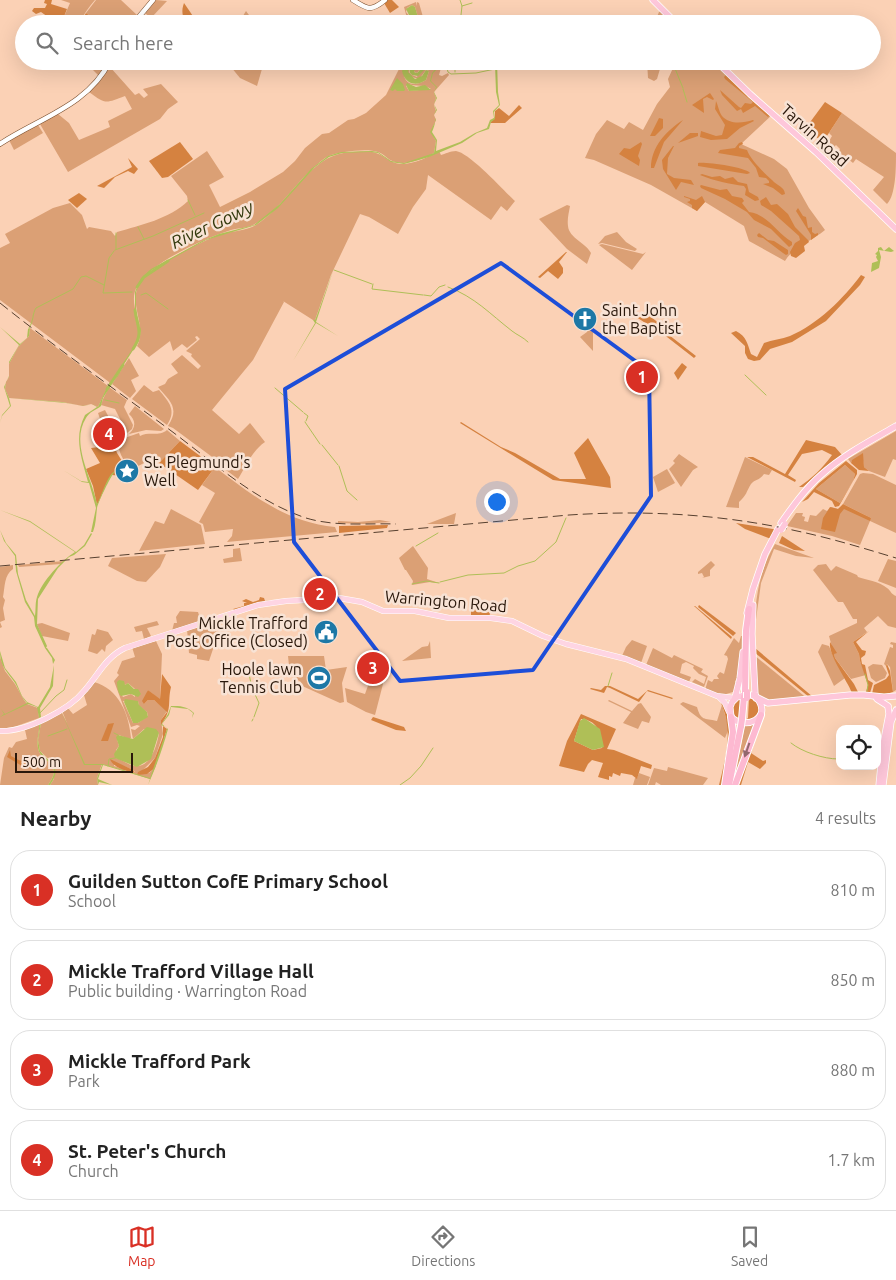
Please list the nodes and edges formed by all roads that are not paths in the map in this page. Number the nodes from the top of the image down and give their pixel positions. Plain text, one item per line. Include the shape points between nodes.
1 (153, 0) edge
2 (353, 0) edge
3 (385, 0) edge
4 (653, 0) edge
5 (140, 15) edge
6 (668, 15) edge
7 (104, 70) edge
8 (725, 70) edge
9 (0, 144) edge
10 (896, 229) edge
11 (896, 428) edge
12 (750, 610) junction
13 (717, 696) junction
14 (894, 696) edge
15 (734, 698) junction
16 (757, 698) junction
17 (818, 699) junction
18 (807, 700) junction
19 (888, 706) junction
20 (896, 710) edge
21 (761, 714) junction
22 (731, 716) junction
23 (0, 732) edge
24 (725, 785) edge
25 (730, 785) edge
26 (735, 785) edge
27 (881, 785) edge

1 - 5 main road
2 - 3 main road via 368,9
4 - 6 highway
7 - 9 main road via 95,84 79,98
8 - 10 highway, Tarvin Road
11 - 12 highway via 855,453 823,478 801,501 772,542 753,589
12 - 15 highway via 746,617 740,677
12 - 16 highway
12 - 25 highway via 746,630 743,722
13 - 15 main road, Warrington Road
13 - 22 main road via 725,702
13 - 23 main road, Warrington Road via 626,659 566,644 512,621 382,611 362,602 339,598 258,605 125,648 110,659 80,695 46,718
14 - 17 highway
14 - 19 highway via 888,699
15 - 16 highway via 749,695
15 - 22 highway
16 - 18 highway via 768,703
16 - 21 highway via 762,705
17 - 18 highway
17 - 19 highway via 862,697 880,700
18 - 21 highway via 773,705
19 - 20 highway
19 - 27 highway
20 - 27 highway via 891,722
21 - 22 highway via 746,723
21 -> 26 highway
22 - 24 highway via 733,732

